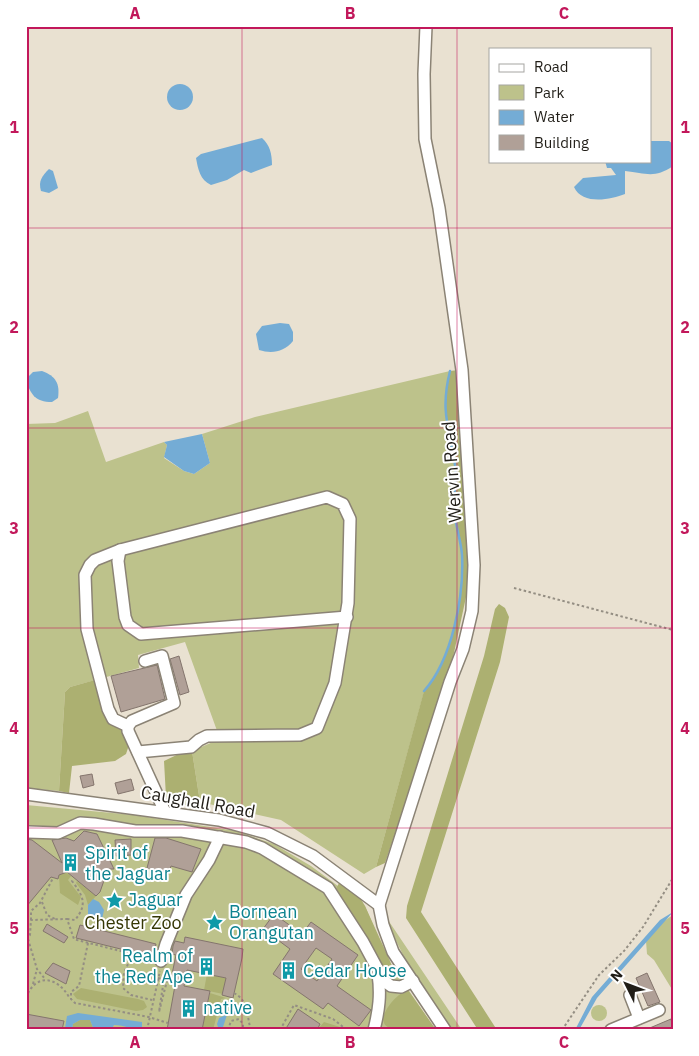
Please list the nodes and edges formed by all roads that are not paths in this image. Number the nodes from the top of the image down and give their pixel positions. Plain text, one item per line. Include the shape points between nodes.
1 (426, 26) edge
2 (120, 550) junction
3 (347, 617) junction
4 (145, 661) dead end
5 (128, 726) junction
6 (138, 752) junction
7 (26, 794) edge
8 (165, 812) junction
9 (28, 832) dead end
10 (220, 837) junction
11 (379, 905) junction
12 (161, 961) road end
13 (378, 974) junction
14 (413, 981) junction
15 (630, 995) dead end
16 (659, 1010) dead end
17 (639, 1018) junction
18 (374, 1030) edge
19 (445, 1030) edge
20 (611, 1030) edge

1 - 11 street, Wervin Road via 425,139 439,208 462,370 472,515 472,611 463,648
2 - 3 street via 118,561 125,617 128,625 141,634
2 - 3 street via 327,497 335,499 343,504 350,519
2 - 5 street via 95,560 84,575 87,629 108,709 113,719
3 - 6 street via 335,682 317,728 300,735 207,736 191,747
4 - 5 street via 162,656 174,703 148,713
5 - 6 street
6 - 8 street
7 - 8 street, Caughall Road
8 - 11 street, Caughall Road via 219,820 267,833 313,856
9 - 10 street via 58,833 80,823 135,832 182,831
10 - 12 street via 186,895
10 - 13 street via 262,848 328,888 363,942
11 - 14 street via 393,952
13 - 14 street via 391,986
13 - 18 street via 380,996
14 - 19 street
15 - 17 street
16 - 17 street
17 - 20 street

